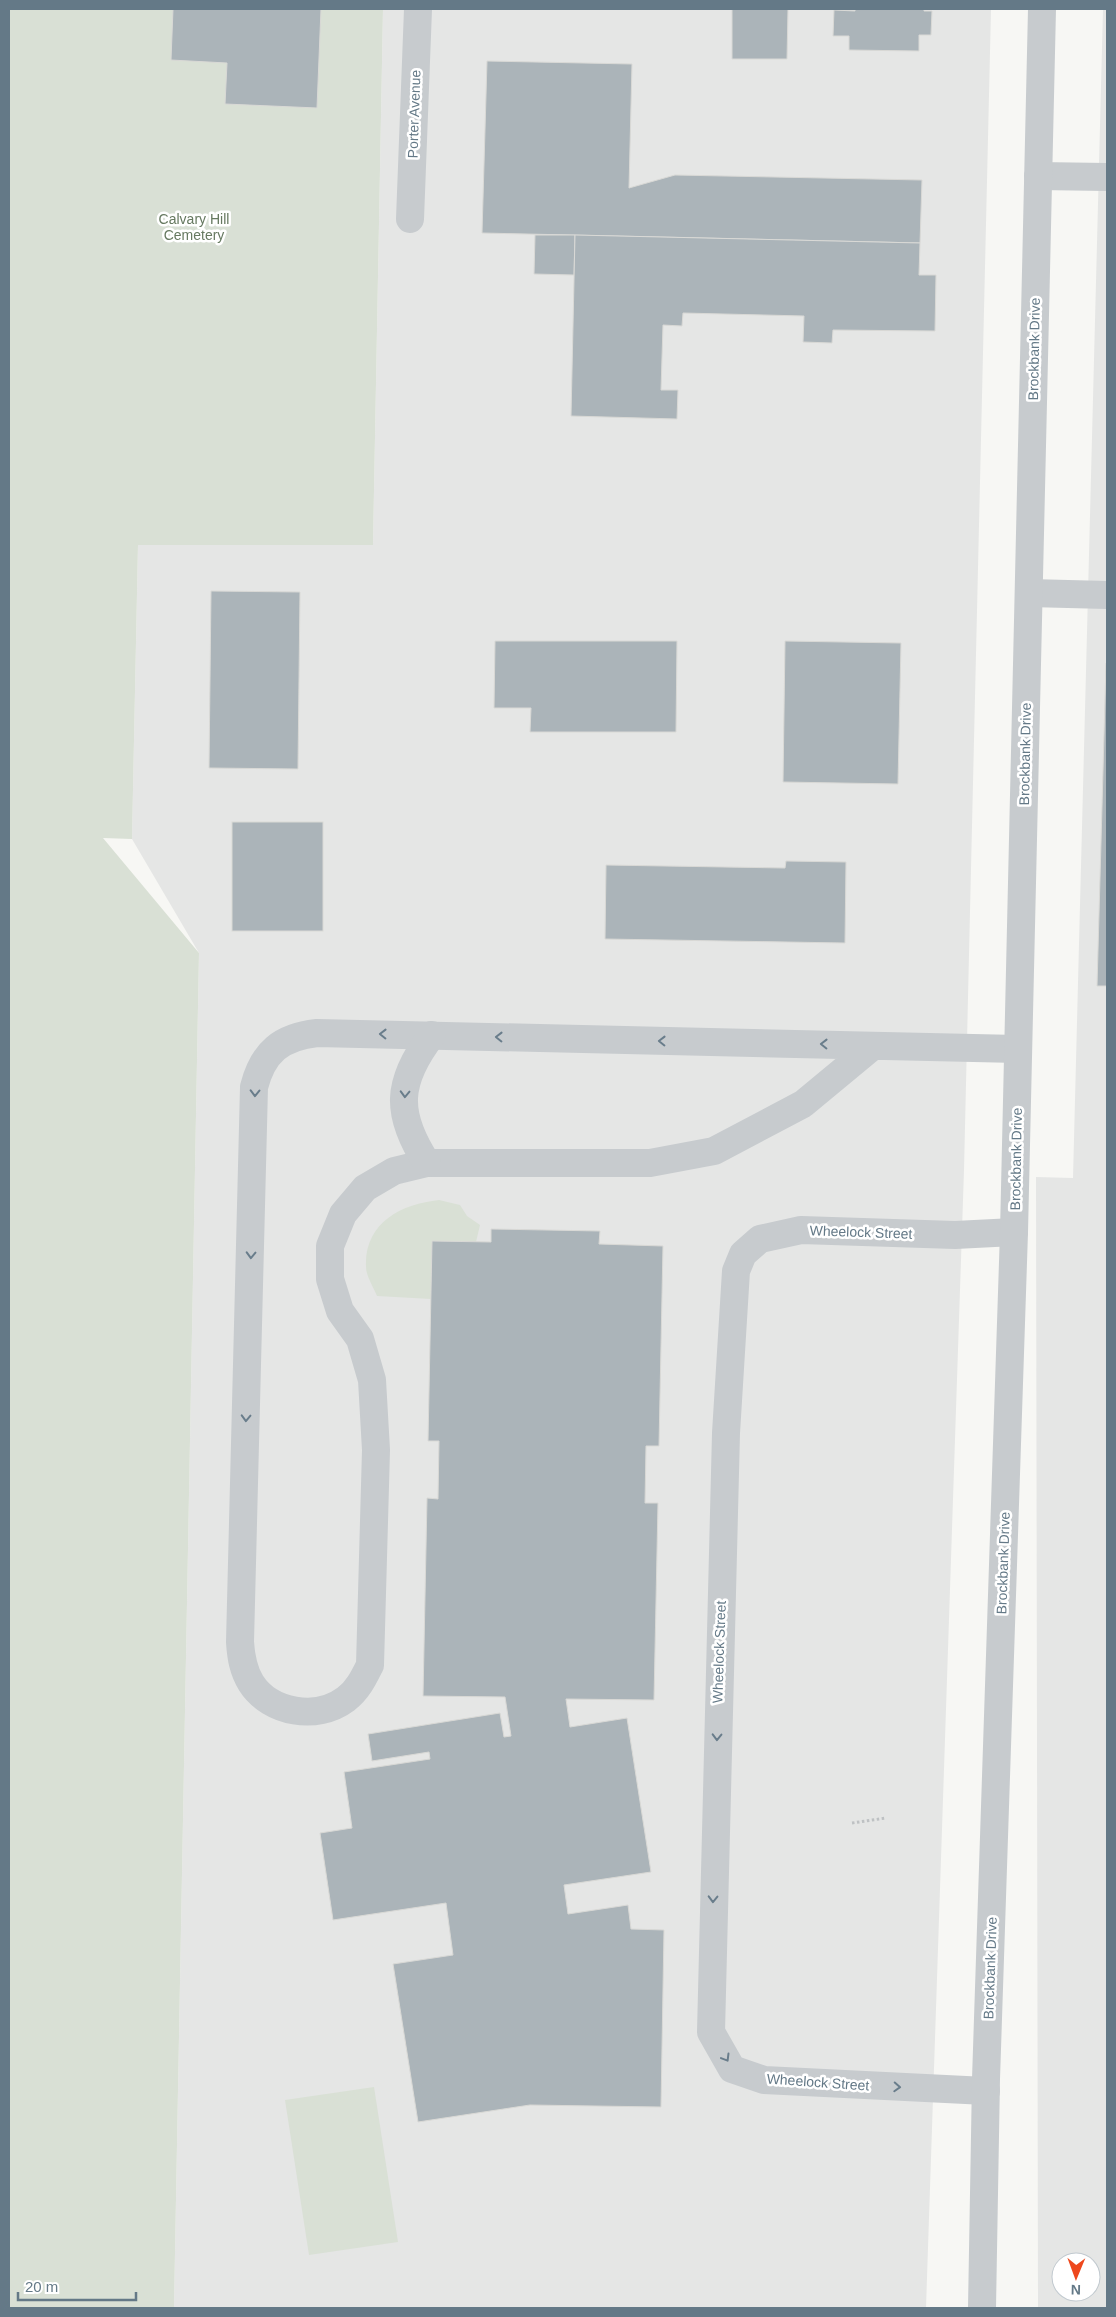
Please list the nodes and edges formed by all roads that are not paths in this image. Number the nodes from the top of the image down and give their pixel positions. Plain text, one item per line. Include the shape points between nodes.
1 (418, 9) edge
2 (1042, 9) edge
3 (1038, 176) junction
4 (1107, 177) edge
5 (410, 220) dead end
6 (1028, 593) junction
7 (1107, 595) edge
8 (432, 1035) junction
9 (873, 1046) junction
10 (1018, 1049) junction
11 (427, 1163) junction
12 (1014, 1232) junction
13 (986, 2091) junction
14 (982, 2308) edge

1 - 5 street, Porter Avenue
2 - 3 street, Brockbank Drive
3 - 4 street
3 - 6 street, Brockbank Drive
6 - 7 street
6 - 10 street, Brockbank Drive
9 -> 8 street
8 -> 11 street via 415,1058 405,1084 404,1113 412,1140
8 -> 11 street via 317,1032 299,1035 282,1042 269,1054 254,1087 240,1642 242,1664 251,1683 266,1699 284,1709 306,1712 326,1709 346,1699 360,1684 370,1665 376,1450 372,1380 360,1339 340,1312 330,1279 330,1246 343,1214 365,1188 394,1170
9 - 10 street
9 - 11 street via 803,1104 714,1151 650,1163
10 - 12 street, Brockbank Drive
12 - 13 street, Brockbank Drive
12 -> 13 street, Wheelock Street via 955,1235 801,1230 760,1239 743,1254 736,1272 726,1423 711,2032 732,2068 764,2080
13 - 14 street, Brockbank Drive

